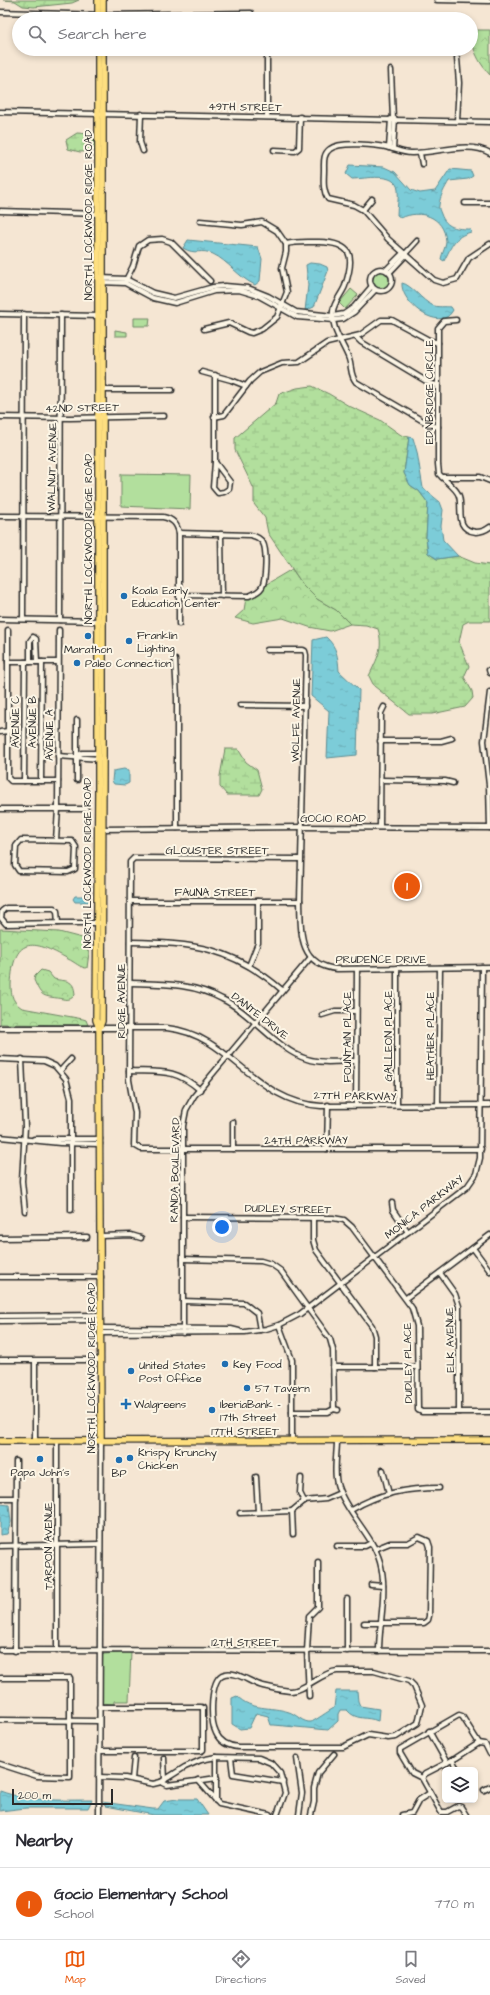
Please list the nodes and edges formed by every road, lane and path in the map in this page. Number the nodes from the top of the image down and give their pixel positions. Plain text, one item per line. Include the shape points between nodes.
1 (98, 0) edge
2 (102, 0) edge
3 (437, 0) edge
4 (490, 1) edge
5 (0, 12) edge
6 (99, 12) edge
7 (101, 12) edge
8 (12, 13) edge
9 (98, 56) edge
10 (103, 56) edge
11 (267, 56) edge
12 (457, 58) dead end
13 (391, 70) dead end
14 (0, 112) edge
15 (100, 113) junction
16 (140, 114) junction
17 (267, 116) junction
18 (300, 117) junction
19 (393, 119) junction
20 (457, 121) junction
21 (490, 122) edge
22 (391, 148) junction
23 (274, 150) dead end
24 (143, 151) dead end
25 (420, 153) junction
26 (490, 153) edge
27 (422, 164) dead end
28 (372, 198) dead end
29 (465, 203) dead end
30 (490, 203) edge
31 (363, 210) junction
32 (0, 211) edge
33 (100, 214) junction
34 (200, 222) dead end
35 (417, 241) dead end
36 (286, 244) junction
37 (490, 245) edge
38 (405, 254) junction
39 (388, 272) junction
40 (101, 280) junction
41 (125, 281) junction
42 (210, 281) dead end
43 (373, 288) junction
44 (282, 307) junction
45 (0, 314) edge
46 (24, 314) junction
47 (61, 315) junction
48 (101, 316) junction
49 (334, 318) junction
50 (456, 320) dead end
51 (204, 329) dead end
52 (356, 337) junction
53 (339, 341) junction
54 (438, 343) junction
55 (202, 372) dead end
56 (215, 375) junction
57 (438, 385) junction
58 (246, 386) junction
59 (103, 390) junction
60 (172, 390) dead end
61 (164, 416) dead end
62 (0, 417) edge
63 (101, 417) junction
64 (214, 417) junction
65 (23, 418) junction
66 (61, 418) junction
67 (438, 427) junction
68 (215, 462) junction
69 (442, 477) junction
70 (490, 481) edge
71 (0, 516) edge
72 (23, 516) junction
73 (60, 517) junction
74 (101, 517) junction
75 (490, 527) edge
76 (179, 534) junction
77 (222, 534) junction
78 (179, 595) junction
79 (222, 596) junction
80 (0, 619) edge
81 (23, 619) junction
82 (60, 620) junction
83 (101, 621) junction
84 (179, 624) dead end
85 (8, 630) dead end
86 (59, 630) dead end
87 (267, 650) dead end
88 (175, 660) dead end
89 (8, 662) junction
90 (25, 662) junction
91 (30, 662) junction
92 (39, 662) junction
93 (58, 662) junction
94 (490, 692) edge
95 (240, 705) dead end
96 (306, 706) junction
97 (384, 707) dead end
98 (77, 720) dead end
99 (8, 731) junction
100 (0, 732) edge
101 (452, 738) dead end
102 (380, 740) junction
103 (58, 756) junction
104 (76, 756) junction
105 (100, 757) junction
106 (77, 780) dead end
107 (380, 780) junction
108 (24, 781) junction
109 (41, 781) junction
110 (58, 781) junction
111 (453, 783) dead end
112 (0, 808) edge
113 (58, 808) junction
114 (86, 809) dead end
115 (302, 827) junction
116 (380, 827) junction
117 (177, 828) junction
118 (490, 828) edge
119 (100, 829) junction
120 (56, 840) junction
121 (133, 859) joint
122 (301, 859) junction
123 (258, 900) junction
124 (130, 901) junction
125 (300, 901) junction
126 (100, 922) junction
127 (58, 923) junction
128 (130, 942) junction
129 (311, 957) junction
130 (249, 966) junction
131 (482, 967) junction
132 (490, 967) edge
133 (397, 968) junction
134 (440, 968) junction
135 (357, 969) junction
136 (130, 983) junction
137 (282, 990) junction
138 (356, 1011) junction
139 (322, 1015) dead end
140 (256, 1022) junction
141 (0, 1028) edge
142 (129, 1028) junction
143 (99, 1029) junction
144 (228, 1056) junction
145 (0, 1059) edge
146 (22, 1059) junction
147 (71, 1059) dead end
148 (356, 1061) junction
149 (60, 1070) junction
150 (129, 1071) junction
151 (200, 1090) junction
152 (328, 1105) junction
153 (356, 1105) junction
154 (397, 1105) junction
155 (438, 1105) junction
156 (481, 1105) junction
157 (490, 1105) edge
158 (233, 1122) dead end
159 (0, 1137) edge
160 (27, 1139) junction
161 (70, 1141) junction
162 (100, 1142) junction
163 (134, 1145) joint
164 (183, 1149) junction
165 (233, 1149) junction
166 (328, 1149) junction
167 (481, 1149) junction
168 (392, 1203) dead end
169 (71, 1210) dead end
170 (25, 1211) dead end
171 (183, 1217) junction
172 (313, 1218) junction
173 (408, 1232) junction
174 (490, 1235) edge
175 (100, 1236) junction
176 (0, 1238) edge
177 (87, 1238) dead end
178 (141, 1238) dead end
179 (473, 1248) junction
180 (374, 1257) junction
181 (183, 1259) junction
182 (490, 1271) edge
183 (440, 1273) junction
184 (0, 1277) edge
185 (101, 1277) junction
186 (340, 1282) junction
187 (406, 1298) junction
188 (183, 1301) junction
189 (308, 1308) junction
190 (0, 1316) edge
191 (100, 1318) junction
192 (0, 1321) edge
193 (279, 1325) junction
194 (260, 1330) junction
195 (100, 1331) junction
196 (183, 1331) junction
197 (0, 1360) edge
198 (35, 1360) junction
199 (100, 1360) junction
200 (333, 1367) junction
201 (375, 1367) junction
202 (417, 1368) junction
203 (292, 1412) junction
204 (459, 1412) junction
205 (490, 1412) edge
206 (101, 1440) junction
207 (490, 1440) edge
208 (0, 1441) edge
209 (35, 1441) junction
210 (57, 1441) junction
211 (292, 1441) junction
212 (337, 1441) junction
213 (16, 1461) dead end
214 (383, 1470) dead end
215 (256, 1477) dead end
216 (301, 1478) dead end
217 (439, 1488) dead end
218 (340, 1493) junction
219 (389, 1494) junction
220 (0, 1498) edge
221 (16, 1498) junction
222 (304, 1501) junction
223 (351, 1510) junction
224 (258, 1512) junction
225 (292, 1512) junction
226 (240, 1513) dead end
227 (293, 1534) dead end
228 (372, 1543) junction
229 (99, 1544) junction
230 (0, 1546) edge
231 (16, 1546) junction
232 (57, 1546) junction
233 (337, 1546) dead end
234 (375, 1549) junction
235 (318, 1562) dead end
236 (371, 1585) dead end
237 (383, 1586) junction
238 (347, 1599) dead end
239 (364, 1623) dead end
240 (382, 1623) junction
241 (0, 1650) edge
242 (15, 1650) junction
243 (379, 1650) junction
244 (57, 1651) junction
245 (307, 1651) junction
246 (347, 1651) junction
247 (490, 1651) edge
248 (99, 1652) junction
249 (0, 1678) edge
250 (309, 1683) junction
251 (309, 1696) dead end
252 (99, 1707) junction
253 (0, 1720) edge
254 (70, 1720) junction
255 (99, 1721) junction
256 (429, 1731) junction
257 (479, 1743) junction
258 (99, 1751) junction
259 (334, 1754) dead end
260 (490, 1754) edge
261 (134, 1758) dead end
262 (164, 1758) dead end
263 (216, 1758) junction
264 (230, 1758) junction
265 (297, 1758) dead end
266 (452, 1760) junction
267 (447, 1763) junction
268 (0, 1764) edge
269 (456, 1767) edge
270 (99, 1777) junction
271 (216, 1778) junction
272 (422, 1778) junction
273 (132, 1780) junction
274 (198, 1780) junction
275 (163, 1781) junction
276 (283, 1782) junction
277 (490, 1787) edge
278 (484, 1790) dead end
279 (430, 1794) junction
280 (216, 1802) junction
281 (99, 1815) edge
282 (270, 1815) edge
283 (277, 1815) edge
284 (299, 1815) edge
285 (311, 1815) edge
286 (402, 1815) edge
287 (466, 1815) edge

1 - 6 main road
2 - 7 main road
3 - 4 street
5 - 8 street
9 - 15 main road, NORTH LOCKWOOD RIDGE ROAD
10 - 15 main road, NORTH LOCKWOOD RIDGE ROAD
11 - 17 street
12 - 20 street
13 - 19 street
14 - 15 street, 49TH STREET
15 - 16 street, 49TH STREET
15 - 33 main road, NORTH LOCKWOOD RIDGE ROAD
16 - 17 street, 49TH STREET
16 - 24 street via 140,139
17 - 18 street, 49TH STREET
18 - 19 street, 49TH STREET
18 - 23 street via 299,148 295,151
19 - 20 street, 49TH STREET
19 - 22 street
20 - 21 street, 49TH STREET
22 - 25 street
22 - 31 street via 338,145 329,149 325,155 324,188 328,199 354,205
25 - 26 street via 458,148 479,149
25 - 27 street
28 - 31 street
29 - 30 street
31 - 38 street via 385,237
32 - 33 street
33 - 40 main road, NORTH LOCKWOOD RIDGE ROAD
34 - 36 street via 242,225 262,222 277,231
35 - 38 street
36 - 44 street via 282,268 287,292
36 - 49 street via 299,241 334,243 349,254 351,260 345,285 334,308
37 - 38 street via 469,258 459,281 447,283 436,281
38 - 39 street
39 - 43 street via 379,269 373,273 370,280
39 - 43 street via 392,282 389,287 382,291
40 - 41 street
40 - 48 main road, NORTH LOCKWOOD RIDGE ROAD
41 - 42 street via 138,248 146,241 165,239
41 - 44 street via 147,296 165,301 179,303 192,296 214,291 239,290
43 - 49 street via 343,319
44 - 49 street via 303,318
44 - 51 street via 271,322 252,333 229,323
45 - 46 street
46 - 47 street
46 - 65 street
47 - 48 street
47 - 66 street, WALNUT AVENUE
48 - 59 main road, NORTH LOCKWOOD RIDGE ROAD
48 - 63 main road, NORTH LOCKWOOD RIDGE ROAD
49 - 53 street
50 - 54 street, EDINBRIDGE CIRCLE via 444,321 439,325
52 - 53 street
52 - 54 street via 378,321 388,319
52 - 57 street via 407,370 431,384
53 - 58 street via 322,345 299,362 266,369
53 - 67 street via 356,382 430,425
54 - 57 street, EDINBRIDGE CIRCLE
55 - 56 street
56 - 58 street
56 - 64 street
57 - 67 street, EDINBRIDGE CIRCLE
58 - 64 street via 224,415
59 - 60 street
59 - 63 main road, NORTH LOCKWOOD RIDGE ROAD
61 - 63 street, 42ND STREET
62 - 65 street, 42ND STREET
63 - 66 street, 42ND STREET
63 - 74 main road, NORTH LOCKWOOD RIDGE ROAD
64 - 68 street
65 - 66 street, 42ND STREET
65 - 72 street
66 - 73 street, WALNUT AVENUE
67 - 69 street, EDINBRIDGE CIRCLE via 439,469
68 - 68 street via 230,482 229,489 224,492 218,493 213,487
69 - 70 street via 480,477
69 - 75 street via 458,492 460,520 466,528 477,532
71 - 72 street
72 - 73 street
72 - 81 street
73 - 74 street
73 - 82 street, WALNUT AVENUE
74 - 76 street via 168,518 176,523
74 - 83 main road, NORTH LOCKWOOD RIDGE ROAD
76 - 77 street
76 - 78 street
77 - 79 street
77 - 79 street via 250,535 258,538 265,550 265,578 262,588 254,594
78 - 79 street
78 - 84 street
80 - 81 street
81 - 82 street
82 - 83 street
83 - 105 main road, NORTH LOCKWOOD RIDGE ROAD
85 - 89 street
86 - 93 street, AVENUE A
87 - 96 street, WOLFE AVENUE via 305,652
88 - 117 street
89 - 90 street
89 - 99 street
90 - 91 street
90 - 108 street, AVENUE C
91 - 92 street
91 - 92 street, AVENUE B via 30,641 33,637 36,639
92 - 93 street
92 - 109 street, AVENUE B
93 - 103 street, AVENUE A
94 - 118 street via 484,741
95 - 96 street
96 - 115 street, WOLFE AVENUE
97 - 102 street via 381,713
98 - 104 street
99 - 100 street
99 - 108 street via 7,777 9,781
101 - 102 street via 441,741
102 - 107 street
103 - 104 street
103 - 110 street, AVENUE A
104 - 105 street via 82,753
104 - 106 street
105 - 119 main road, NORTH LOCKWOOD RIDGE ROAD
105 - 119 main road, NORTH LOCKWOOD RIDGE ROAD via 103,782
107 - 111 street
107 - 116 street
108 - 109 street
109 - 110 street
110 - 113 street, AVENUE A
112 - 113 street
113 - 114 street
113 - 120 street, AVENUE A
115 - 116 street, GOCIO ROAD
115 - 117 street, GOCIO ROAD
115 - 122 street
116 - 118 street, GOCIO ROAD
117 - 119 street, GOCIO ROAD
119 - 126 main road, NORTH LOCKWOOD RIDGE ROAD
120 - 120 street via 18,842 17,869 21,872 73,870 76,867 75,844 70,840
121 - 122 street, GLOUSTER STREET
121 - 124 street, RIDGE AVENUE via 130,864
122 - 125 street
123 - 124 street, FAUNA STREET
123 - 125 street, FAUNA STREET
123 - 130 street via 258,942
124 - 128 street, RIDGE AVENUE
125 - 129 street via 301,938
126 - 127 street
126 - 143 main road, NORTH LOCKWOOD RIDGE ROAD via 102,1021
127 - 127 street via 57,911 54,908 6,908 1,914 2,921 6,924
128 - 130 street via 196,946 224,954
128 - 136 street, RIDGE AVENUE
129 - 135 street, PRUDENCE DRIVE via 319,964 330,968
129 - 137 street, RANDA BOULEVARD
130 - 137 street
131 - 132 street, PRUDENCE DRIVE
131 - 134 street, PRUDENCE DRIVE
131 - 156 street, MONICA PARKWAY
133 - 134 street, PRUDENCE DRIVE
133 - 135 street, PRUDENCE DRIVE
133 - 154 street, GALLEON PLACE
134 - 155 street, HEATHER PLACE
135 - 138 street, FOUNTAIN PLACE
136 - 140 street, DANTE DRIVE via 195,988 230,1003
136 - 142 street, RIDGE AVENUE
137 - 140 street, RANDA BOULEVARD
138 - 139 street via 335,1011
138 - 148 street, FOUNTAIN PLACE
140 - 144 street, RANDA BOULEVARD
140 - 148 street, DANTE DRIVE via 301,1057 321,1061
141 - 143 street, 27TH PARKWAY
142 - 143 street, 27TH PARKWAY
142 - 144 street, 27TH PARKWAY via 167,1028 187,1032 208,1041
142 - 150 street, RIDGE AVENUE
143 - 162 main road, NORTH LOCKWOOD RIDGE ROAD
144 - 151 street, RANDA BOULEVARD
144 - 152 street, 27TH PARKWAY via 279,1095 303,1104
145 - 146 street
146 - 149 street via 44,1061
146 - 160 street
147 - 149 street
148 - 153 street, FOUNTAIN PLACE
149 - 161 street via 70,1091
150 - 151 street via 175,1074
150 - 163 street, RIDGE AVENUE via 135,1113
151 - 164 street, RANDA BOULEVARD via 192,1099 183,1123
152 - 153 street, 27TH PARKWAY
152 - 166 street
153 - 154 street, 27TH PARKWAY
154 - 155 street, 27TH PARKWAY
155 - 156 street, 27TH PARKWAY
156 - 157 street, 27TH PARKWAY
156 - 167 street, MONICA PARKWAY
158 - 165 street
159 - 160 street
160 - 161 street
160 - 170 street via 22,1181
161 - 162 street
161 - 169 street
162 - 175 main road, NORTH LOCKWOOD RIDGE ROAD
163 - 164 street, 24TH PARKWAY via 139,1149
164 - 165 street, 24TH PARKWAY
164 - 171 street, RANDA BOULEVARD
165 - 166 street, 24TH PARKWAY
166 - 167 street, 24TH PARKWAY
167 - 173 street, MONICA PARKWAY via 479,1166 470,1183
168 - 173 street via 393,1210
171 - 172 street, DUDLEY STREET
171 - 181 street, RANDA BOULEVARD
172 - 180 street, DUDLEY STREET via 336,1218 346,1222
172 - 186 street via 315,1246
173 - 180 street, MONICA PARKWAY
174 - 179 street
175 - 178 street via 131,1235
175 - 185 main road, NORTH LOCKWOOD RIDGE ROAD
176 - 177 street
179 - 182 street
179 - 183 street
180 - 186 street, MONICA PARKWAY
180 - 187 street, DUDLEY PLACE
181 - 188 street, RANDA BOULEVARD
181 - 189 street via 267,1262 281,1272
183 - 187 street
183 - 204 street, ELK AVENUE via 455,1294 459,1306
184 - 185 street
185 - 191 main road, NORTH LOCKWOOD RIDGE ROAD
186 - 189 street, MONICA PARKWAY
186 - 201 street via 372,1326 375,1336
187 - 202 street, DUDLEY PLACE via 417,1320
188 - 194 street via 244,1303 257,1313
188 - 196 street, RANDA BOULEVARD
189 - 193 street, MONICA PARKWAY
189 - 200 street via 330,1339
190 - 191 street
191 - 192 street
191 - 195 main road, NORTH LOCKWOOD RIDGE ROAD
193 - 194 street, MONICA PARKWAY
193 - 203 street via 292,1360
194 - 196 street, MONICA PARKWAY
195 - 196 street, MONICA PARKWAY
195 - 199 main road, NORTH LOCKWOOD RIDGE ROAD
197 - 198 street
198 - 199 street
198 - 209 street
199 - 206 main road, NORTH LOCKWOOD RIDGE ROAD
200 - 201 street
200 - 203 street via 336,1410
201 - 202 street
202 - 204 street, DUDLEY PLACE via 418,1410
203 - 211 street
204 - 205 street
206 - 210 main road, 17TH STREET
206 - 211 main road, 17TH STREET
206 - 229 street, NORTH LOCKWOOD RIDGE ROAD
207 - 212 main road, 17TH STREET
208 - 209 main road, 17TH STREET
209 - 210 main road, 17TH STREET
210 - 232 street, TARPON AVENUE
211 - 212 main road, 17TH STREET
212 - 218 street via 337,1480
213 - 221 street
214 - 219 street
215 - 224 street
216 - 222 street via 300,1493
217 - 219 street via 412,1488
218 - 222 street via 326,1499
218 - 223 street
219 - 223 street
220 - 221 street
221 - 231 street
222 - 225 street
223 - 228 street
224 - 225 street
224 - 226 street
225 - 227 street
228 - 233 street via 365,1546
228 - 234 street
229 - 232 street
229 - 248 street, NORTH LOCKWOOD RIDGE ROAD
230 - 231 street
231 - 232 street
231 - 242 street
232 - 244 street, TARPON AVENUE
234 - 237 street via 382,1570
234 - 240 street via 390,1543 408,1543 419,1537 425,1538 430,1547 431,1587 428,1620 424,1623
235 - 245 street via 318,1607 309,1616
236 - 237 street
237 - 240 street
238 - 246 street
239 - 240 street
240 - 243 street
241 - 242 street, 12TH STREET
242 - 244 street, 12TH STREET
243 - 246 street, 12TH STREET
243 - 247 street, 12TH STREET
244 - 248 street, 12TH STREET
245 - 246 street, 12TH STREET
245 - 248 street, 12TH STREET
245 - 250 street
248 - 252 street, NORTH LOCKWOOD RIDGE ROAD
249 - 254 street via 70,1678
250 - 250 street via 292,1691 260,1685 232,1674 222,1676 213,1688 213,1723 216,1733 224,1743 238,1747 343,1747 368,1736 396,1737 417,1724 421,1717 421,1701 414,1686 406,1680 374,1671 337,1671 329,1672
250 - 251 street
252 - 255 street, NORTH LOCKWOOD RIDGE ROAD
252 - 258 street via 203,1708 201,1751
253 - 254 street
254 - 255 street
254 - 268 street via 70,1777 37,1776
255 - 258 street, NORTH LOCKWOOD RIDGE ROAD
256 - 257 street via 459,1715
256 - 267 street
256 - 272 street via 400,1750 414,1775
257 - 260 street via 485,1744
257 - 266 street
258 - 270 street, NORTH LOCKWOOD RIDGE ROAD
259 - 285 street via 318,1773
261 - 273 street
262 - 275 street
263 - 264 street
263 - 271 street
263 - 275 street via 195,1762
264 - 276 street via 268,1761 278,1770
264 - 276 street via 233,1774
265 - 284 street via 302,1793
266 - 267 street
266 - 269 street
267 - 272 street
270 - 273 street
270 - 281 street, NORTH LOCKWOOD RIDGE ROAD
271 - 274 street
271 - 280 street
272 - 279 street
273 - 275 street via 149,1784
274 - 275 street via 167,1785
274 - 280 street
276 - 283 street via 284,1796
277 - 278 street
279 - 286 street via 419,1800 412,1813
279 - 287 street via 441,1812 458,1806
280 - 282 street

